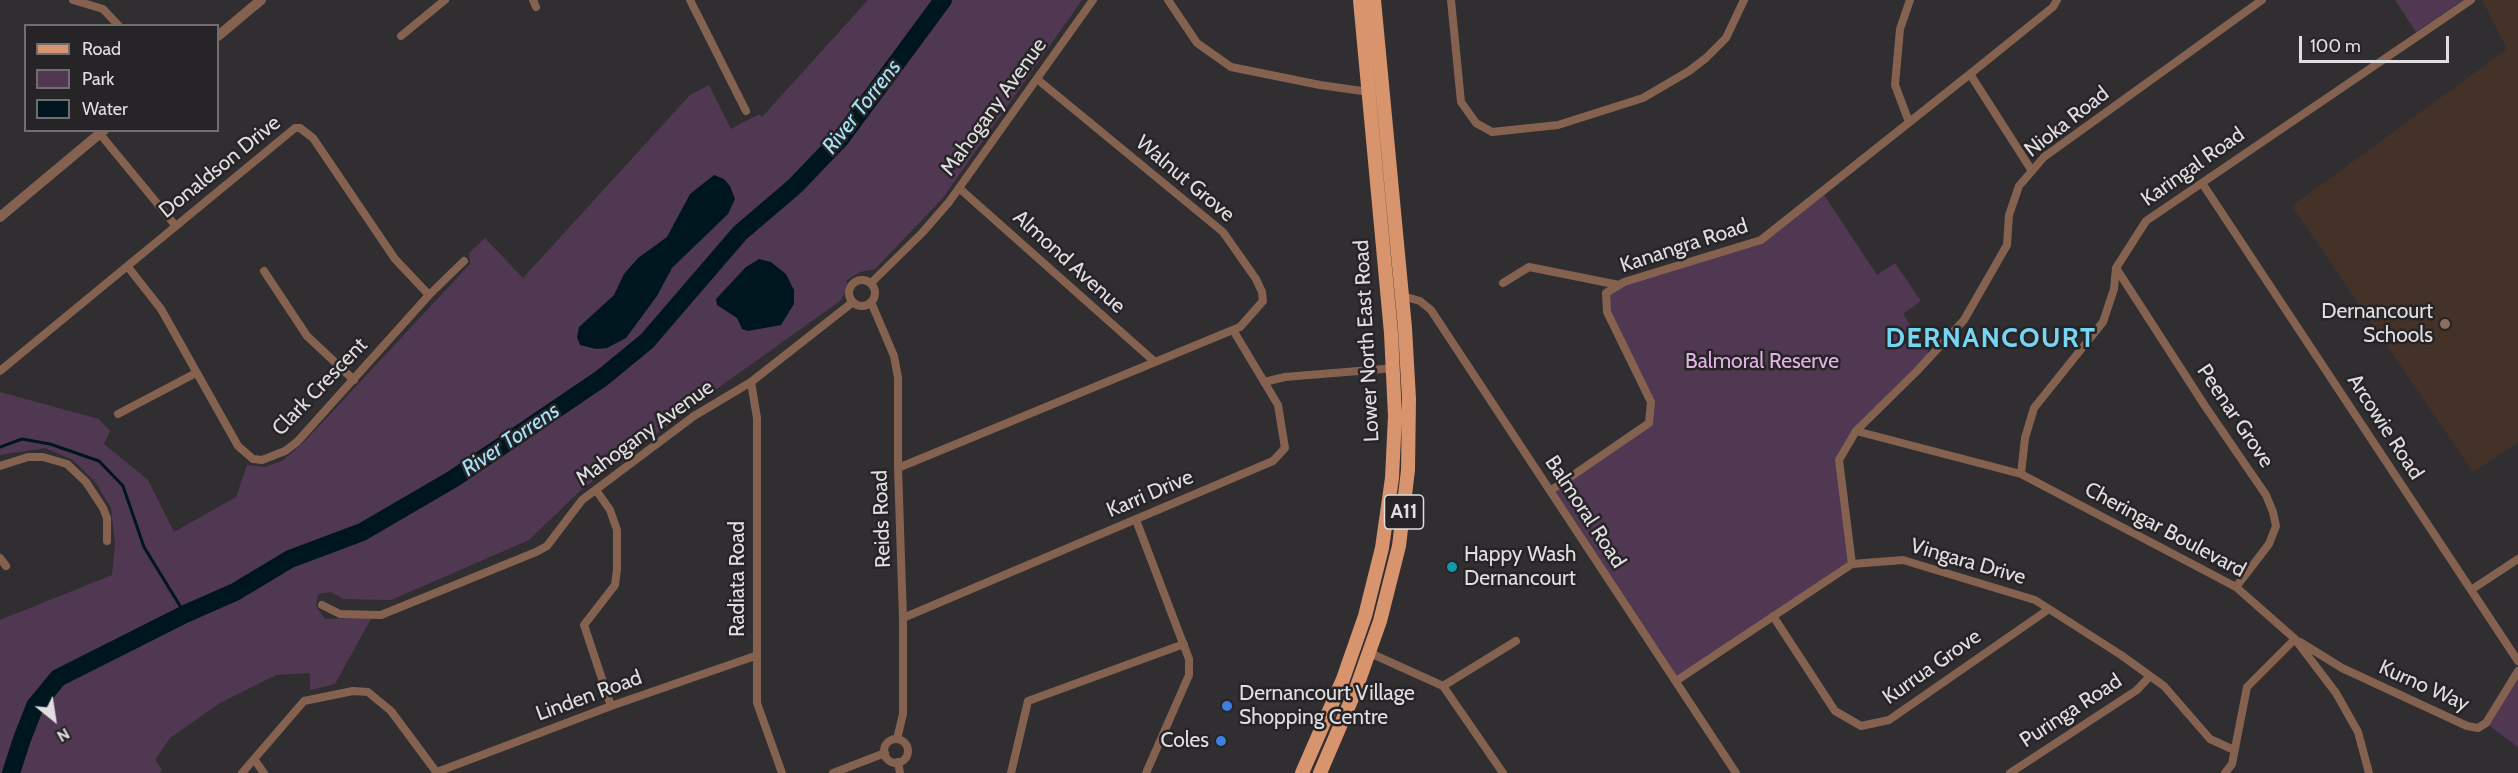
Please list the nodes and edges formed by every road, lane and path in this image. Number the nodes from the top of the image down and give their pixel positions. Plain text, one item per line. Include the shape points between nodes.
1 (73, 0) edge
2 (261, 0) edge
3 (445, 0) edge
4 (690, 0) edge
5 (1093, 0) edge
6 (1168, 0) edge
7 (1360, 0) edge
8 (1451, 0) edge
9 (1744, 0) edge
10 (1910, 0) edge
11 (2057, 0) edge
12 (2262, 0) edge
13 (2471, 0) edge
14 (1377, 1) edge
15 (117, 24) edge
16 (219, 35) edge
17 (401, 36) dead end
18 (1970, 74) junction
19 (1037, 79) junction
20 (1376, 91) junction
21 (746, 111) dead end
22 (1909, 122) junction
23 (102, 132) edge
24 (2032, 171) junction
25 (2202, 183) junction
26 (959, 188) junction
27 (0, 217) edge
28 (175, 225) junction
29 (464, 261) dead end
30 (128, 267) junction
31 (2116, 268) junction
32 (264, 271) dead end
33 (1503, 283) dead end
34 (871, 284) junction
35 (1619, 285) junction
36 (429, 295) junction
37 (1395, 295) junction
38 (853, 302) junction
39 (871, 302) junction
40 (1237, 328) junction
41 (1155, 362) junction
42 (1393, 368) junction
43 (1407, 368) junction
44 (0, 371) edge
45 (196, 373) junction
46 (354, 380) junction
47 (751, 381) junction
48 (1264, 382) junction
49 (118, 414) dead end
50 (1856, 431) junction
51 (0, 466) edge
52 (898, 468) junction
53 (2021, 474) junction
54 (596, 490) junction
55 (1550, 491) junction
56 (1136, 520) junction
57 (107, 541) dead end
58 (0, 558) edge
59 (2518, 559) edge
60 (1851, 564) junction
61 (6, 566) dead end
62 (2236, 587) junction
63 (2471, 590) junction
64 (322, 604) dead end
65 (2049, 609) junction
66 (1773, 616) junction
67 (903, 618) junction
68 (2295, 639) junction
69 (1516, 641) dead end
70 (1184, 644) junction
71 (1370, 653) junction
72 (755, 656) junction
73 (2518, 661) edge
74 (2518, 671) edge
75 (2150, 676) junction
76 (1676, 681) junction
77 (1443, 686) junction
78 (611, 706) junction
79 (897, 740) junction
80 (2234, 750) junction
81 (885, 753) junction
82 (254, 759) junction
83 (898, 762) junction
84 (437, 772) edge
85 (242, 773) edge
86 (264, 773) edge
87 (782, 773) edge
88 (833, 773) edge
89 (900, 773) edge
90 (1011, 773) edge
91 (1146, 773) edge
92 (1302, 773) edge
93 (1320, 773) edge
94 (1503, 773) edge
95 (1736, 773) edge
96 (2010, 773) edge
97 (2225, 773) edge
98 (2369, 773) edge

1 - 15 street via 103,9
2 - 16 street
3 - 17 street
4 - 21 street
5 - 19 street, Mahogany Avenue
6 - 20 street via 1197,43 1231,67 1309,83
7 - 20 main road, Lower North East Road / A11
8 - 9 street via 1461,102 1476,123 1492,132 1558,125 1643,98 1706,58 1726,38
10 - 22 street via 1900,29 1895,85
11 - 18 street, Kanangra Road
12 - 24 street, Nioka Road via 2044,158
13 - 25 street, Karingal Road
14 - 20 main road, Lower North East Road / A11
18 - 22 street, Kanangra Road
18 - 24 street
19 - 26 street, Mahogany Avenue
19 - 40 street, Walnut Grove via 1230,241 1262,292 1263,301
20 - 37 main road, Lower North East Road / A11
22 - 35 street, Kanangra Road via 1761,240
23 - 27 street
23 - 28 street
24 - 50 street, Nioka Road via 2019,186 2009,215 2007,245 1964,320
25 - 31 street, Karingal Road via 2146,221
25 - 63 street, Arcowie Road
26 - 34 street, Mahogany Avenue via 922,233
26 - 41 street, Almond Avenue
28 - 30 street, Donaldson Drive
28 - 36 street, Donaldson Drive via 285,135 300,128 313,138 395,259
29 - 36 street, Clark Crescent
30 - 44 street, Donaldson Drive
30 - 45 street, Clark Crescent via 161,309
31 - 53 street, Karingal Road via 2103,322 2034,408 2025,438
31 - 62 street, Peenar Grove via 2266,495 2273,512 2276,526 2269,544
32 - 46 street via 307,336
33 - 35 street via 1529,267
34 - 38 street via 854,284 850,291
34 - 39 street via 875,292
35 - 55 street, Kanangra Road via 1606,293 1607,312 1651,402 1649,423
36 - 46 street, Clark Crescent
37 - 42 main road, Lower North East Road / A11
37 - 43 main road, Lower North East Road / A11
37 - 55 street, Balmoral Road via 1420,301 1431,310
38 - 39 street via 864,306
38 - 47 street, Mahogany Avenue
39 - 52 street, Reids Road via 894,356 898,378
40 - 41 street
40 - 48 street, Karri Drive
41 - 52 street
42 - 43 street
42 - 48 street
42 - 92 main road, Lower North East Road / A11 via 1392,478 1377,572 1353,655
43 - 71 main road, Lower North East Road / A11 via 1409,454 1404,511 1390,584
45 - 46 street, Clark Crescent via 238,446 253,459 262,460 297,442
45 - 49 street
47 - 54 street, Mahogany Avenue via 694,416
47 - 72 street, Radiata Road via 757,418
48 - 56 street, Karri Drive via 1278,405 1285,448 1273,461
50 - 53 street, Cheringar Boulevard
50 - 60 street, Nioka Road via 1839,460
51 - 57 street via 13,460 43,457 76,471 103,508
52 - 67 street, Reids Road
53 - 62 street, Cheringar Boulevard
54 - 64 street, Mahogany Avenue via 582,500 547,546 536,552 381,615 340,614
54 - 78 street via 610,510 617,530 617,570 615,585 584,625
55 - 76 street, Balmoral Road
56 - 67 street, Karri Drive
56 - 70 street
58 - 61 street
59 - 63 street
60 - 65 street, Vingara Drive via 1903,560 2035,600
60 - 66 street, Vingara Drive
62 - 68 street, Cheringar Boulevard
63 - 73 street, Arcowie Road
65 - 66 street, Kurrua Grove via 1889,720 1861,726 1835,711
65 - 75 street, Vingara Drive
66 - 76 street, Vingara Drive
67 - 79 street, Reids Road via 903,714
68 - 74 street, Kurno Way via 2342,668 2478,728 2486,723
68 - 80 street via 2247,687
68 - 98 street, Cheringar Boulevard via 2350,714
69 - 77 street
70 - 90 street via 1028,701
70 - 91 street via 1189,675
71 - 77 street
71 - 93 main road, Lower North East Road / A11
72 - 78 street, Linden Road
72 - 87 street, Radiata Road via 757,704
75 - 80 street, Vingara Drive via 2164,686 2210,739
75 - 96 street, Puringa Road via 2137,690
76 - 95 street, Balmoral Road
77 - 94 street
78 - 84 street, Linden Road
79 - 81 street via 888,743
79 - 83 street via 904,743 908,752
80 - 97 street via 2232,764
81 - 83 street via 891,761
81 - 88 street
82 - 84 street via 304,700 368,692 391,711
82 - 85 street
82 - 86 street
83 - 89 street

